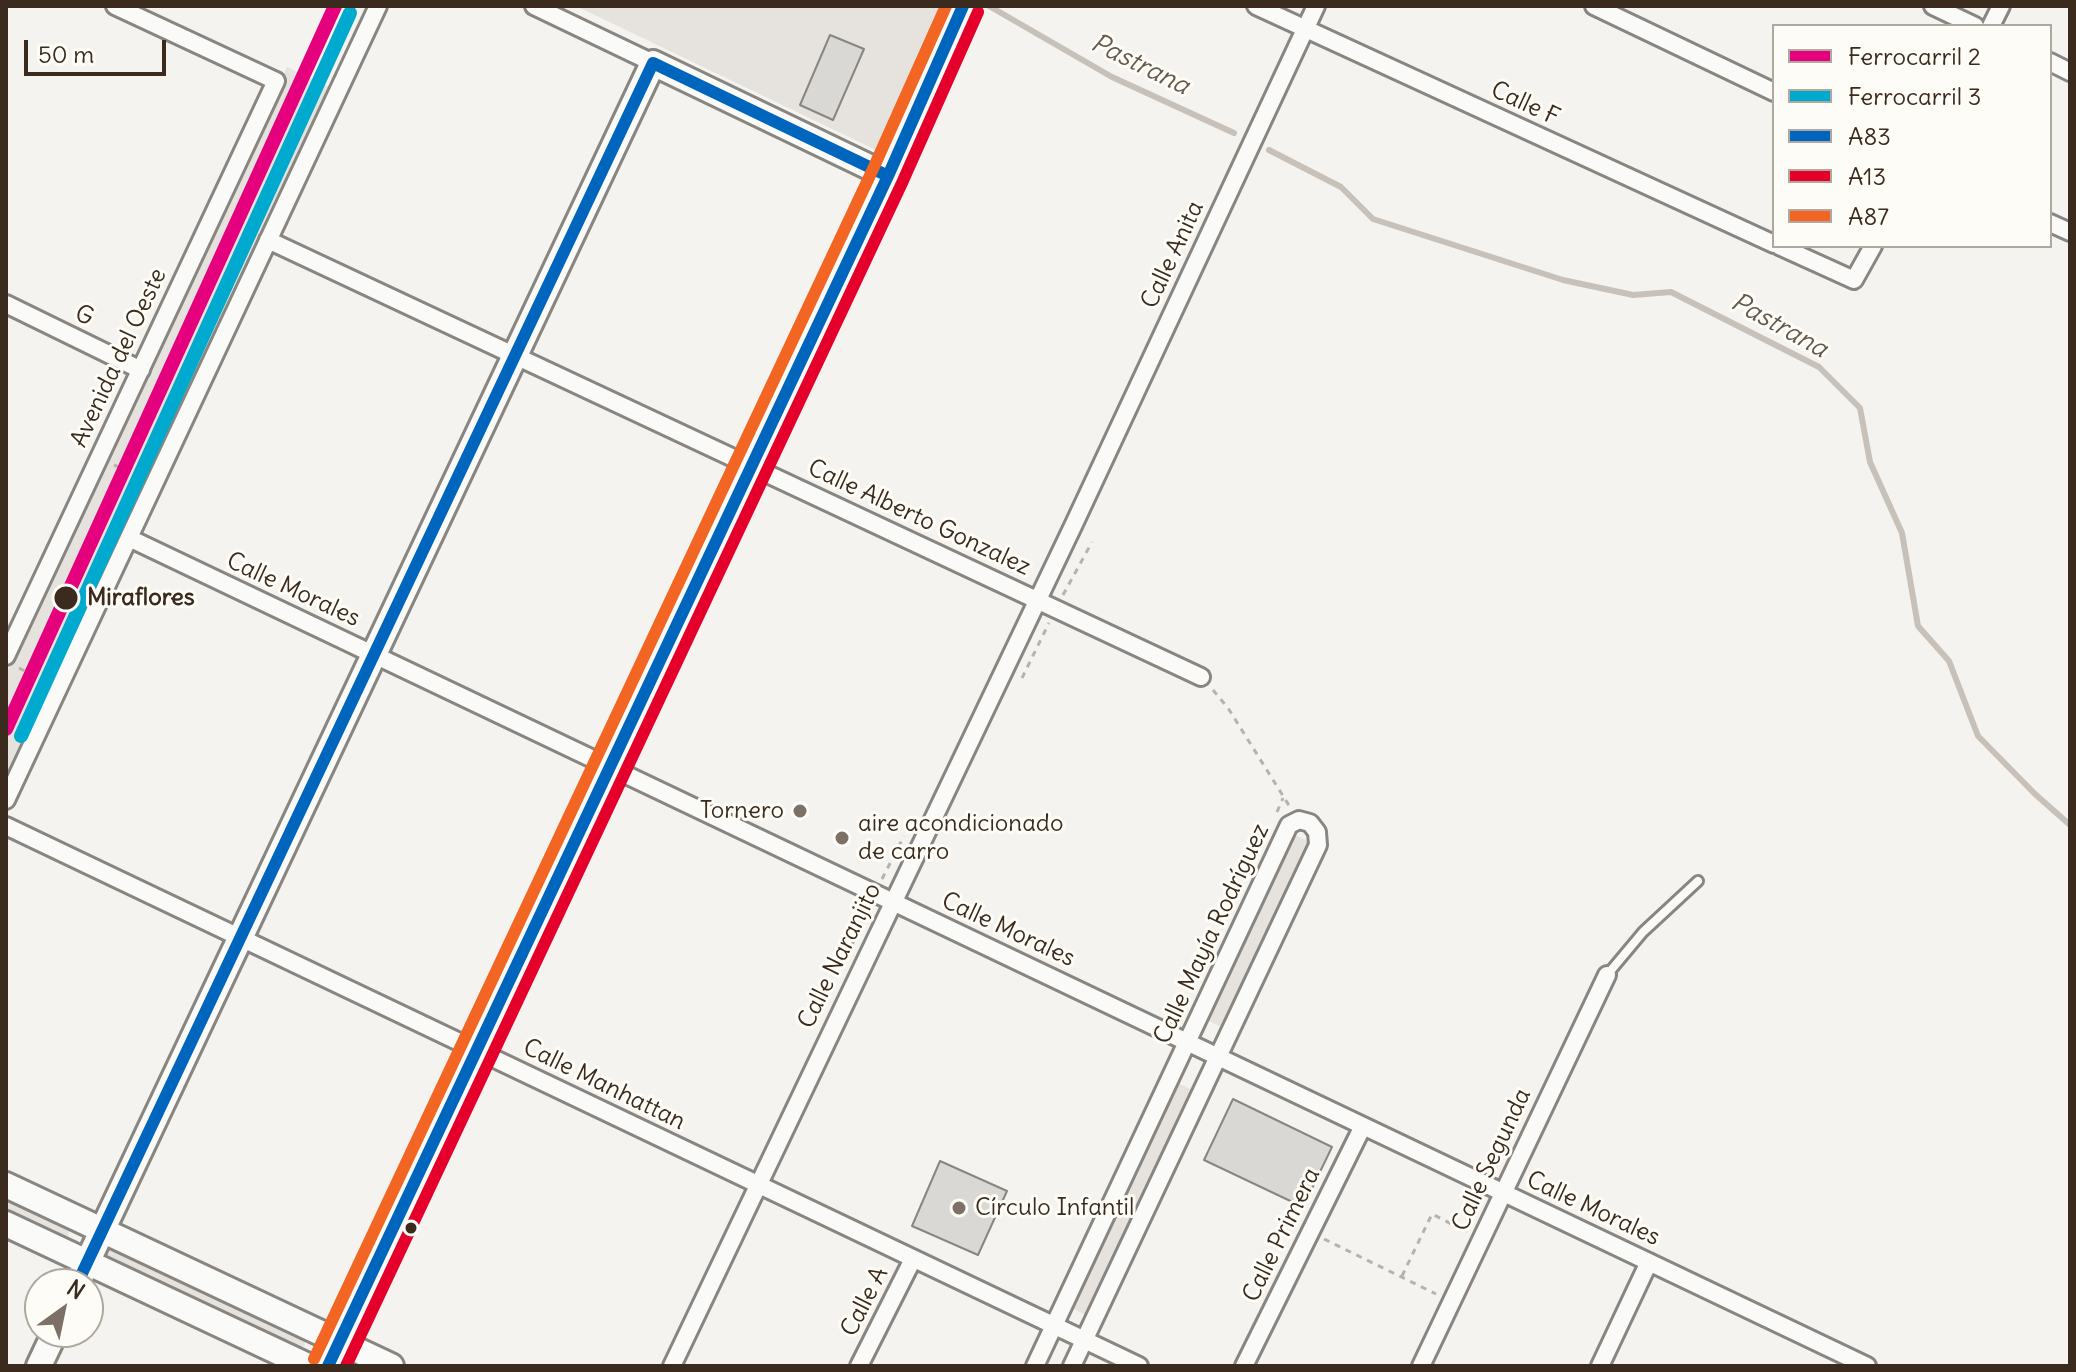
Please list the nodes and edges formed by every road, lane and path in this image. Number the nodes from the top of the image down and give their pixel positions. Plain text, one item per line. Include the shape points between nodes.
1 (115, 6) edge
2 (378, 6) edge
3 (534, 6) edge
4 (963, 6) edge
5 (1256, 6) edge
6 (1316, 6) edge
7 (1594, 6) edge
8 (1933, 6) edge
9 (2001, 6) edge
10 (1971, 24) edge
11 (1992, 24) edge
12 (1305, 30) junction
13 (653, 63) junction
14 (2052, 63) edge
15 (2070, 72) edge
16 (1772, 91) edge
17 (888, 176) junction
18 (268, 240) junction
19 (1772, 243) edge
20 (1784, 248) edge
21 (1872, 248) edge
22 (6, 304) edge
23 (515, 355) junction
24 (141, 370) junction
25 (100, 457) junction
26 (752, 466) junction
27 (155, 483) junction
28 (1074, 524) joint
29 (129, 538) junction
30 (1037, 600) junction
31 (374, 655) junction
32 (12, 662) edge
33 (1201, 677) joint
34 (58, 688) junction
35 (610, 767) junction
36 (6, 800) edge
37 (1299, 820) junction
38 (6, 826) edge
39 (1698, 881) dead end
40 (892, 902) junction
41 (240, 938) junction
42 (1607, 975) joint
43 (1187, 1042) junction
44 (477, 1051) junction
45 (1218, 1057) junction
46 (1363, 1126) junction
47 (6, 1185) edge
48 (757, 1185) junction
49 (1503, 1193) junction
50 (6, 1224) edge
51 (102, 1231) junction
52 (1310, 1232) junction
53 (1482, 1239) junction
54 (913, 1259) junction
55 (1649, 1262) junction
56 (74, 1268) edge
57 (84, 1268) edge
58 (1402, 1277) junction
59 (104, 1282) edge
60 (1452, 1301) junction
61 (1053, 1326) junction
62 (1084, 1340) junction
63 (340, 1342) junction
64 (308, 1366) edge
65 (328, 1366) edge
66 (391, 1366) edge
67 (672, 1366) edge
68 (859, 1366) edge
69 (1035, 1366) edge
70 (1072, 1366) edge
71 (1139, 1366) edge
72 (1244, 1366) edge
73 (1421, 1366) edge
74 (1600, 1366) edge
75 (1867, 1366) edge

1 - 24 street, Avenida del Oeste via 276,81
2 - 18 street
3 - 13 street
4 - 17 street
5 - 12 street, Calle F
6 - 12 street, Calle Anita
7 - 16 street
8 - 10 street
9 - 11 street
12 - 19 street, Calle F
12 - 28 street, Calle Anita
13 - 17 street
13 - 23 street
14 - 15 street
17 - 26 street
18 - 23 street, Calle Alberto Gonzalez
18 - 27 street
20 - 21 street, Calle F via 1854,280
22 - 24 street, G
23 - 26 street, Calle Alberto Gonzalez
23 - 31 street
24 - 25 street, Avenida del Oeste
25 - 27 path
25 - 32 street, Avenida del Oeste
26 - 30 street, Calle Alberto Gonzalez
26 - 35 street
27 - 29 street
28 - 30 street, Calle Naranjito
29 - 31 street, Calle Morales
29 - 34 street
30 - 33 street, Calle Alberto Gonzalez
30 - 40 street, Calle Naranjito
31 - 35 street, Calle Morales
31 - 41 street
32 - 34 path
33 - 37 path via 1228,708
34 - 36 street
35 - 40 street, Calle Morales
35 - 44 street
37 - 43 street, Calle Mayía Rodríguez via 1289,825
37 - 45 street, Calle Mayía Rodríguez via 1317,832 1318,845
38 - 41 street, Calle Manhattan
39 - 42 lane via 1643,932
40 - 43 street, Calle Morales
40 - 48 street, Calle Naranjito
41 - 44 street, Calle Manhattan
41 - 51 street
42 - 49 street, Calle Segunda
43 - 45 street, Calle Morales
43 - 61 street, Calle Mayía Rodríguez
44 - 48 street, Calle Manhattan
44 - 63 street
45 - 46 street, Calle Morales
45 - 62 street, Calle Mayía Rodríguez
46 - 49 street, Calle Morales
46 - 52 street, Calle Primera
47 - 51 street
48 - 54 street, Calle Manhattan
48 - 67 street, Calle Naranjito
49 - 53 street, Calle Segunda
49 - 55 street, Calle Morales
50 - 56 street
51 - 57 street
51 - 63 street
52 - 58 path
52 - 72 street, Calle Primera
53 - 58 path via 1432,1214
53 - 60 street, Calle Segunda
54 - 61 street, Calle Manhattan
54 - 68 street, Calle A
55 - 74 street
55 - 75 street, Calle Morales
58 - 60 path
59 - 64 street
60 - 73 street, Calle Segunda
61 - 62 street, Calle Manhattan
61 - 69 street, Calle Mayía Rodríguez
62 - 70 street, Calle Mayía Rodríguez
62 - 71 street, Calle Manhattan
63 - 65 street
63 - 66 street

